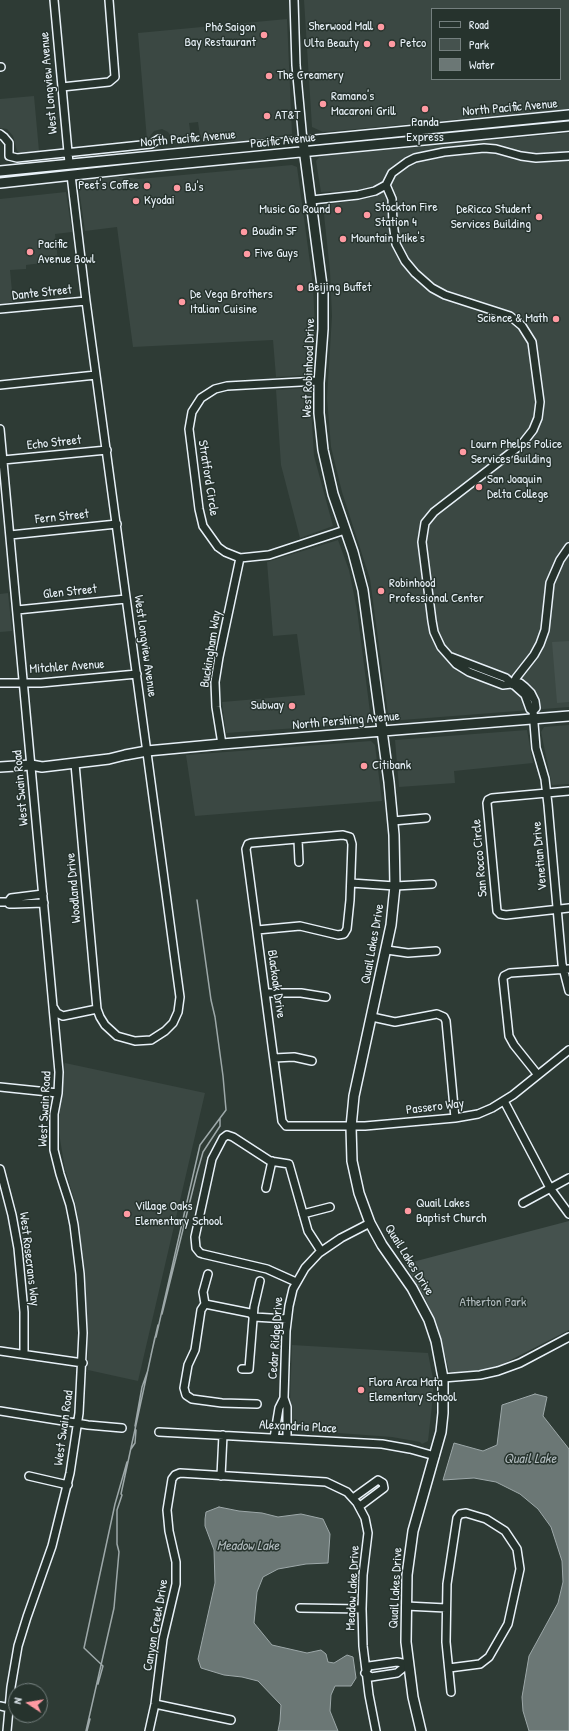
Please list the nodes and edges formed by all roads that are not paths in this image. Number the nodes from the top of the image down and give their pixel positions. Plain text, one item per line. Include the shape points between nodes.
1 (54, 0) edge
2 (109, 0) edge
3 (294, 0) edge
4 (62, 87) junction
5 (569, 115) edge
6 (569, 126) edge
7 (0, 134) edge
8 (159, 139) dead end
9 (303, 141) junction
10 (195, 151) junction
11 (304, 152) junction
12 (67, 153) junction
13 (569, 156) edge
14 (117, 159) junction
15 (69, 164) junction
16 (156, 166) junction
17 (0, 171) edge
18 (71, 175) junction
19 (37, 178) junction
20 (0, 183) edge
21 (386, 184) junction
22 (312, 200) junction
23 (86, 301) junction
24 (0, 309) edge
25 (96, 375) junction
26 (319, 381) junction
27 (0, 385) edge
28 (0, 429) edge
29 (107, 450) junction
30 (3, 460) junction
31 (117, 524) junction
32 (345, 530) junction
33 (10, 535) junction
34 (569, 547) edge
35 (240, 558) junction
36 (126, 598) junction
37 (17, 610) junction
38 (137, 674) junction
39 (23, 682) junction
40 (0, 683) edge
41 (513, 685) junction
42 (533, 715) junction
43 (569, 716) edge
44 (382, 731) junction
45 (222, 744) junction
46 (147, 751) junction
47 (125, 755) junction
48 (31, 764) junction
49 (75, 764) junction
50 (0, 767) edge
51 (569, 791) edge
52 (546, 793) junction
53 (426, 818) dead end
54 (393, 820) junction
55 (298, 840) junction
56 (299, 862) dead end
57 (351, 883) junction
58 (432, 884) dead end
59 (395, 886) junction
60 (43, 894) junction
61 (0, 902) edge
62 (8, 902) junction
63 (44, 903) junction
64 (569, 908) edge
65 (557, 909) junction
66 (257, 930) junction
67 (387, 950) junction
68 (436, 951) dead end
69 (566, 969) edge
70 (569, 991) edge
71 (266, 994) junction
72 (326, 997) dead end
73 (53, 1007) junction
74 (98, 1009) junction
75 (372, 1017) junction
76 (569, 1050) edge
77 (274, 1058) junction
78 (312, 1061) dead end
79 (538, 1075) junction
80 (0, 1087) edge
81 (58, 1094) junction
82 (504, 1101) junction
83 (455, 1118) junction
84 (284, 1125) joint
85 (351, 1127) junction
86 (272, 1161) junction
87 (0, 1169) edge
88 (569, 1178) edge
89 (266, 1188) dead end
90 (550, 1188) junction
91 (523, 1203) dead end
92 (330, 1207) dead end
93 (303, 1214) junction
94 (569, 1214) edge
95 (370, 1223) junction
96 (321, 1251) junction
97 (208, 1274) dead end
98 (260, 1281) dead end
99 (296, 1282) junction
100 (205, 1304) junction
101 (254, 1316) junction
102 (287, 1319) junction
103 (569, 1337) edge
104 (0, 1351) edge
105 (24, 1353) junction
106 (83, 1363) junction
107 (242, 1369) dead end
108 (443, 1378) junction
109 (284, 1398) junction
110 (257, 1404) dead end
111 (0, 1411) edge
112 (78, 1423) junction
113 (122, 1428) dead end
114 (159, 1432) dead end
115 (223, 1435) junction
116 (274, 1438) junction
117 (287, 1438) junction
118 (435, 1456) junction
119 (29, 1476) dead end
120 (221, 1476) junction
121 (68, 1485) junction
122 (353, 1498) junction
123 (360, 1506) junction
124 (406, 1606) junction
125 (300, 1608) dead end
126 (446, 1608) junction
127 (362, 1609) junction
128 (408, 1664) junction
129 (449, 1668) junction
130 (365, 1673) junction
131 (12, 1683) edge
132 (451, 1692) dead end
133 (155, 1704) junction
134 (8, 1720) edge
135 (231, 1720) dead end
136 (7, 1731) edge
137 (149, 1731) edge
138 (376, 1731) edge
139 (421, 1731) edge

1 - 4 street, West Longview Avenue
2 - 4 street via 115,77 109,82
3 - 9 street, West Robinhood Drive via 296,65
4 - 12 street, West Longview Avenue
5 - 9 main road, North Pacific Avenue
6 - 11 main road, Pacific Avenue
7 - 12 street via 9,143 9,156 13,158
8 - 12 street via 151,144
9 - 10 main road, North Pacific Avenue
9 - 11 main road, West Robinhood Drive
10 - 14 main road, North Pacific Avenue
10 - 16 main road via 188,158 164,160
11 - 16 main road, Pacific Avenue
11 - 22 main road, West Robinhood Drive
12 - 15 street, West Longview Avenue
13 - 21 street via 536,158 484,148 450,151 407,162 392,173
14 - 15 main road, North Pacific Avenue
14 - 18 main road via 108,166 76,169
15 - 17 main road, North Pacific Avenue
15 - 19 main road via 63,170
16 - 18 main road, Pacific Avenue
18 - 19 main road, Pacific Avenue
18 - 23 street, West Longview Avenue
19 - 20 main road, Pacific Avenue
21 - 22 street via 375,191 352,196
21 - 41 street via 392,199 396,244 415,273 432,288 446,295 510,316 529,335 535,356 540,407 537,423 532,432 522,444 438,508 424,527 422,547 432,621 438,643 449,656 506,678
22 - 26 main road, West Robinhood Drive via 323,293
23 - 24 street, Dante Street
23 - 25 street, West Longview Avenue
25 - 27 street
25 - 29 street, West Longview Avenue
26 - 32 main road, West Robinhood Drive via 323,450 333,494
26 - 35 street, Stratford Circle via 223,386 205,395 192,412 189,429 201,520 218,547
28 - 30 street, West Swain Road
29 - 30 street, Echo Street
29 - 31 street, West Longview Avenue
30 - 33 street, West Swain Road
31 - 33 street, Fern Street
31 - 36 street, West Longview Avenue
32 - 35 street, Stratford Circle via 263,556
32 - 44 main road, West Robinhood Drive via 363,590
33 - 37 street, West Swain Road
34 - 41 street via 550,583 545,630 540,644
35 - 45 street, Buckingham Way via 215,682
36 - 37 street, Glen Street
36 - 38 street, West Longview Avenue
37 - 39 street, West Swain Road
38 - 39 street, Mitchler Avenue via 41,683
38 - 46 street, West Longview Avenue
39 - 40 street, Mitchler Avenue
39 - 48 street, West Swain Road
41 - 42 street via 525,696
42 - 43 main road, North Pershing Avenue
42 - 44 main road, North Pershing Avenue
42 - 52 street, Venetian Drive via 536,748
44 - 45 main road, North Pershing Avenue
44 - 54 main road, Quail Lakes Drive
45 - 46 main road, North Pershing Avenue
46 - 47 main road, North Pershing Avenue
46 - 74 street, West Longview Avenue via 180,1007 176,1018 165,1031 153,1039 140,1041 128,1040 110,1031 100,1017
47 - 48 main road, North Pershing Avenue via 108,754
47 - 49 main road, North Pershing Avenue
48 - 49 main road, North Pershing Avenue via 42,767
48 - 50 main road, North Pershing Avenue
48 - 60 street, West Swain Road
49 - 74 street, Woodland Drive
51 - 52 street
52 - 65 street, Venetian Drive
52 - 65 street, San Rocco Circle via 492,798 487,801 496,908 498,913 503,915
53 - 54 street
54 - 59 main road, Quail Lakes Drive
55 - 56 street
55 - 57 street via 343,835 350,837
55 - 66 street, Blackoak Drive via 251,843 247,846
57 - 59 street
57 - 66 street via 347,929 344,934 338,936 300,926
58 - 59 street
59 - 67 main road, Quail Lakes Drive
60 - 62 street via 11,898
60 - 63 street, West Swain Road
61 - 62 street
62 - 63 street
63 - 73 street, West Swain Road
64 - 65 street
65 - 69 street, Venetian Drive
66 - 71 street, Blackoak Drive
67 - 68 street via 408,953
67 - 75 main road, Quail Lakes Drive
69 - 70 street, Venetian Drive
69 - 79 street via 510,973 503,979 509,1036
71 - 72 street via 301,993
71 - 77 street, Blackoak Drive
73 - 74 street via 63,1016
73 - 81 street, West Swain Road via 59,1072
75 - 83 street via 395,1022 437,1014 444,1017
75 - 85 main road, Quail Lakes Drive via 355,1091
76 - 79 street, Passero Way
77 - 78 street via 294,1057
77 - 84 street, Blackoak Drive
79 - 82 street, Passero Way
80 - 81 street
81 - 106 street, West Swain Road via 54,1114 54,1150 70,1205 77,1246 82,1297
82 - 83 street, Passero Way via 478,1114
82 - 90 street
83 - 85 street, Passero Way
84 - 85 street, Passero Way
85 - 95 main road, Quail Lakes Drive via 355,1177
86 - 89 street
86 - 93 street via 289,1164
86 - 99 street via 233,1137 227,1135 223,1138 212,1159 195,1242 196,1248 200,1253 267,1269
87 - 105 street, West Rosecrans Way via 18,1248
88 - 90 street
90 - 91 street
90 - 94 street
92 - 93 street
93 - 96 street via 308,1231
95 - 96 street, Cedar Ridge Drive
95 - 108 main road, Quail Lakes Drive via 424,1309 436,1341
96 - 99 street, Cedar Ridge Drive
97 - 100 street via 203,1292
98 - 101 street
99 - 102 street, Cedar Ridge Drive
100 - 101 street
100 - 110 street via 201,1310 195,1350 188,1365 184,1388 186,1395 192,1399 222,1403
101 - 102 street
101 - 107 street via 249,1369
102 - 109 street, Cedar Ridge Drive
103 - 108 street via 520,1363 498,1371
104 - 105 street
105 - 106 street
106 - 112 street, West Swain Road
108 - 118 main road, Quail Lakes Drive via 443,1413
109 - 116 street, Cedar Ridge Drive
109 - 117 street, Cedar Ridge Drive via 287,1407
111 - 112 street
112 - 113 street
112 - 121 street, West Swain Road
114 - 115 street, Alexandria Place
115 - 116 street, Alexandria Place
115 - 120 street
116 - 117 street, Alexandria Place
117 - 118 street, Alexandria Place via 382,1444
118 - 124 main road, Quail Lakes Drive via 420,1502 414,1531 407,1575
119 - 121 street
120 - 122 street, Canyon Creek Drive via 326,1482
120 - 133 street, Canyon Creek Drive via 180,1473 172,1479 167,1519 176,1562 176,1584 163,1639
121 - 131 street, West Swain Road via 52,1546 20,1638
122 - 123 street, Canyon Creek Drive
122 - 123 street via 378,1480 383,1483 384,1488
123 - 127 street, Meadow Lake Drive via 368,1533
124 - 126 street
124 - 128 main road, Quail Lakes Drive
125 - 127 street
126 - 129 street
126 - 129 street via 449,1565 458,1516 466,1513 495,1523 513,1540 519,1557 519,1574 508,1624 486,1660 480,1664
127 - 130 street, Meadow Lake Drive
128 - 130 street via 397,1662 369,1666
128 - 130 street via 397,1674 371,1677
128 - 139 main road, Quail Lakes Drive
129 - 132 street
130 - 138 street, Meadow Lake Drive
133 - 135 street
133 - 137 street, Canyon Creek Drive
134 - 136 street, West Swain Road

